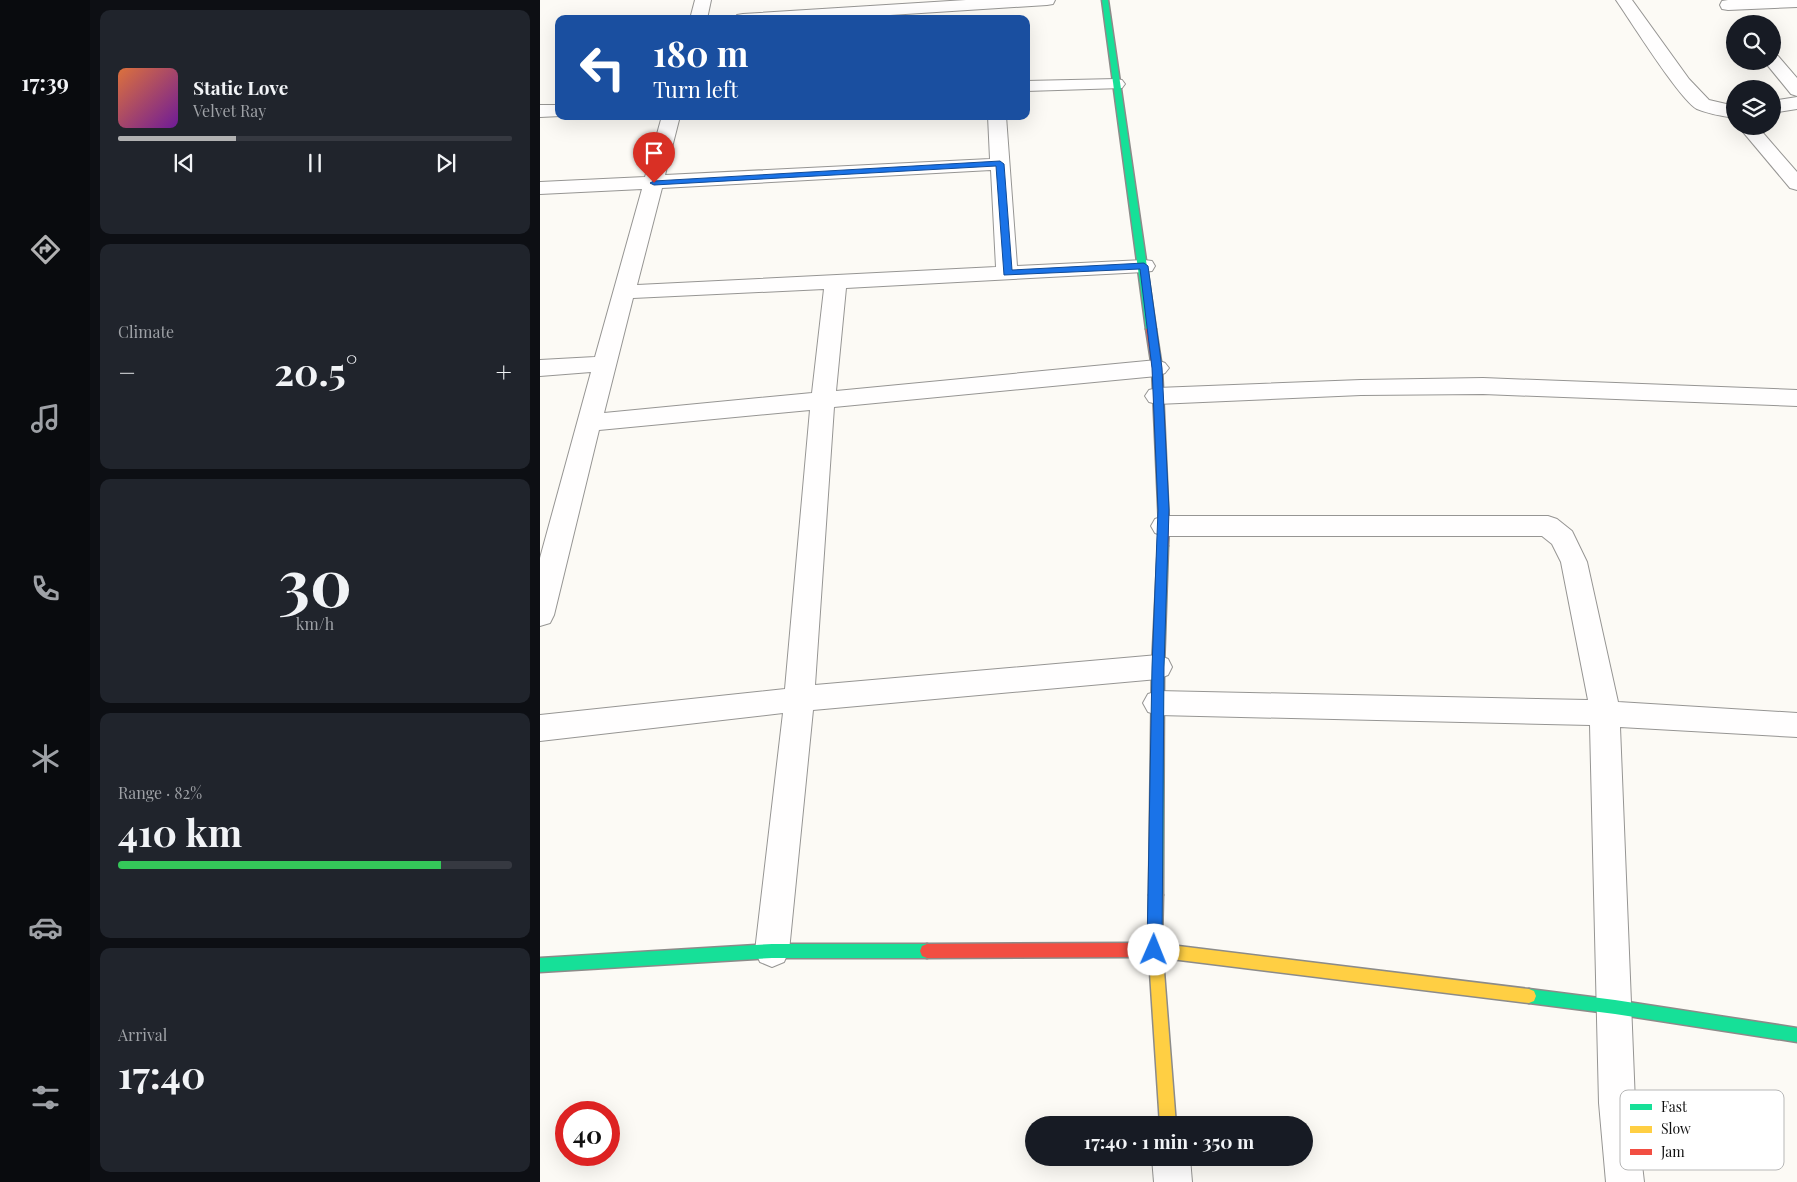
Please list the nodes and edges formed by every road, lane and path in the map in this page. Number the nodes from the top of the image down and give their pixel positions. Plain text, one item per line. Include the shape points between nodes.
1 (703, 0) edge
2 (1047, 0) edge
3 (1105, 0) edge
4 (1624, 0) edge
5 (1797, 2) edge
6 (1726, 3) edge
7 (931, 9) edge
8 (699, 15) edge
9 (818, 15) edge
10 (1736, 15) edge
11 (1780, 70) edge
12 (1116, 84) junction
13 (1030, 86) edge
14 (1797, 90) edge
15 (1797, 103) edge
16 (1781, 106) edge
17 (540, 111) edge
18 (555, 111) edge
19 (1726, 111) edge
20 (670, 120) edge
21 (997, 120) edge
22 (1755, 135) edge
23 (1000, 164) junction
24 (654, 183) junction
25 (1797, 184) edge
26 (540, 188) edge
27 (1144, 266) junction
28 (1008, 273) junction
29 (836, 282) junction
30 (625, 292) junction
31 (605, 364) junction
32 (540, 368) edge
33 (1157, 368) junction
34 (1158, 396) junction
35 (1797, 398) edge
36 (823, 400) junction
37 (589, 424) junction
38 (1164, 526) junction
39 (540, 615) edge
40 (1158, 667) junction
41 (799, 699) junction
42 (1158, 703) junction
43 (1605, 714) junction
44 (1797, 725) edge
45 (540, 728) edge
46 (1154, 950) junction
47 (772, 951) junction
48 (540, 966) edge
49 (1615, 1007) junction
50 (1797, 1035) edge
51 (1167, 1116) edge
52 (1620, 1133) edge
53 (1172, 1166) edge
54 (1173, 1182) edge

1 - 8 street
2 - 7 street
3 - 12 street
4 - 19 street via 1683,83 1702,104
5 - 6 street
6 - 10 street
7 - 9 street
11 - 14 street
12 - 13 street
12 - 27 street
15 - 16 street
17 - 18 street
20 - 24 street
21 - 23 street
22 - 25 street
23 - 24 street
23 - 28 street
24 - 26 street
24 - 30 street
27 - 28 street
27 - 33 street
28 - 29 street
29 - 30 street
29 - 36 street
30 - 31 street
31 - 32 street
31 - 37 street
33 - 34 street
33 - 36 street
34 - 35 street via 1363,386 1484,386
34 - 38 street
36 - 37 street
36 - 41 street
37 - 39 street
38 - 40 street
38 - 43 street via 1548,526 1563,538 1574,562
40 - 41 street
40 - 42 street
41 - 45 street
41 - 47 street
42 - 43 street via 1548,710
42 - 46 street
43 - 44 street
43 - 49 street
46 - 47 street
46 - 49 street
46 - 51 street
47 - 48 street
49 - 50 street
49 - 52 street
53 - 54 street

